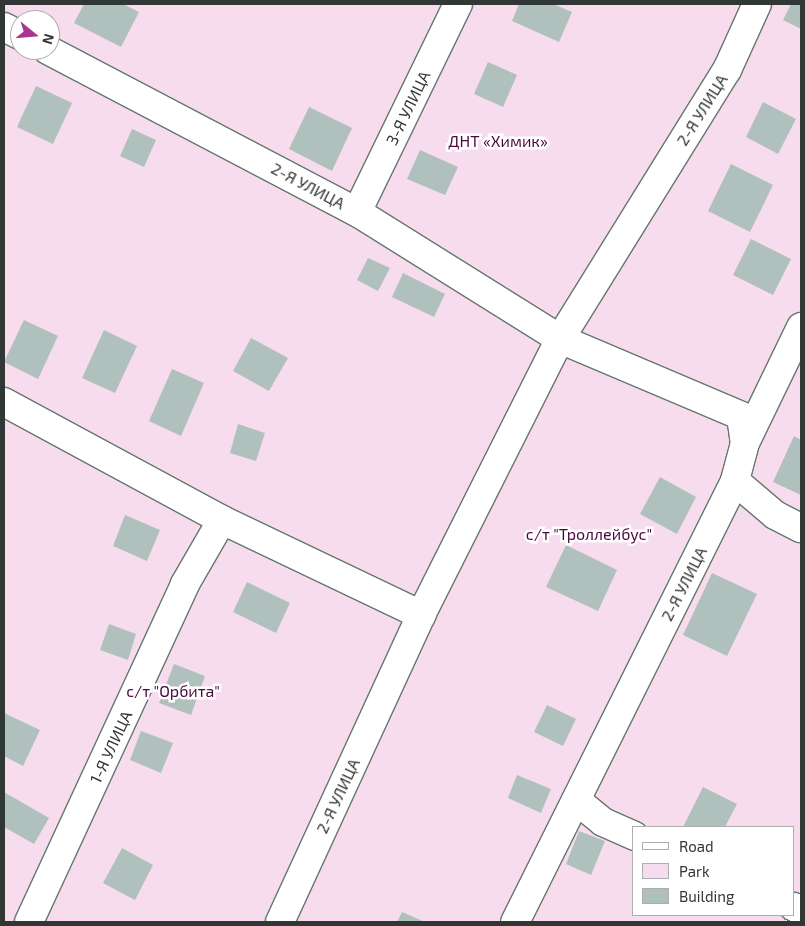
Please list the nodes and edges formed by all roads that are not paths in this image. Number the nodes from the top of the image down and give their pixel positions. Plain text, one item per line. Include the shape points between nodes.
1 (458, 4) edge
2 (757, 4) edge
3 (60, 56) edge
4 (357, 212) junction
5 (801, 327) edge
6 (560, 339) junction
7 (4, 402) edge
8 (745, 443) junction
9 (735, 481) junction
10 (222, 520) junction
11 (801, 528) edge
12 (421, 615) junction
13 (576, 800) junction
14 (632, 835) edge
15 (29, 922) edge
16 (280, 922) edge
17 (515, 922) edge

1 - 4 street, 3-Я УЛИЦА
2 - 6 street, 2-Я УЛИЦА via 727,70
3 - 4 street, 2-Я УЛИЦА
4 - 6 street, 2-Я УЛИЦА
5 - 8 street
6 - 8 street, 2-Я УЛИЦА via 741,416
6 - 12 street, 2-Я УЛИЦА
7 - 10 street
8 - 9 street, 2-Я УЛИЦА
9 - 11 street via 775,515
9 - 13 street, 2-Я УЛИЦА
10 - 12 street
10 - 15 street, 1-Я УЛИЦА via 185,584
12 - 16 street, 2-Я УЛИЦА
13 - 14 street via 603,822
13 - 17 street, 2-Я УЛИЦА

